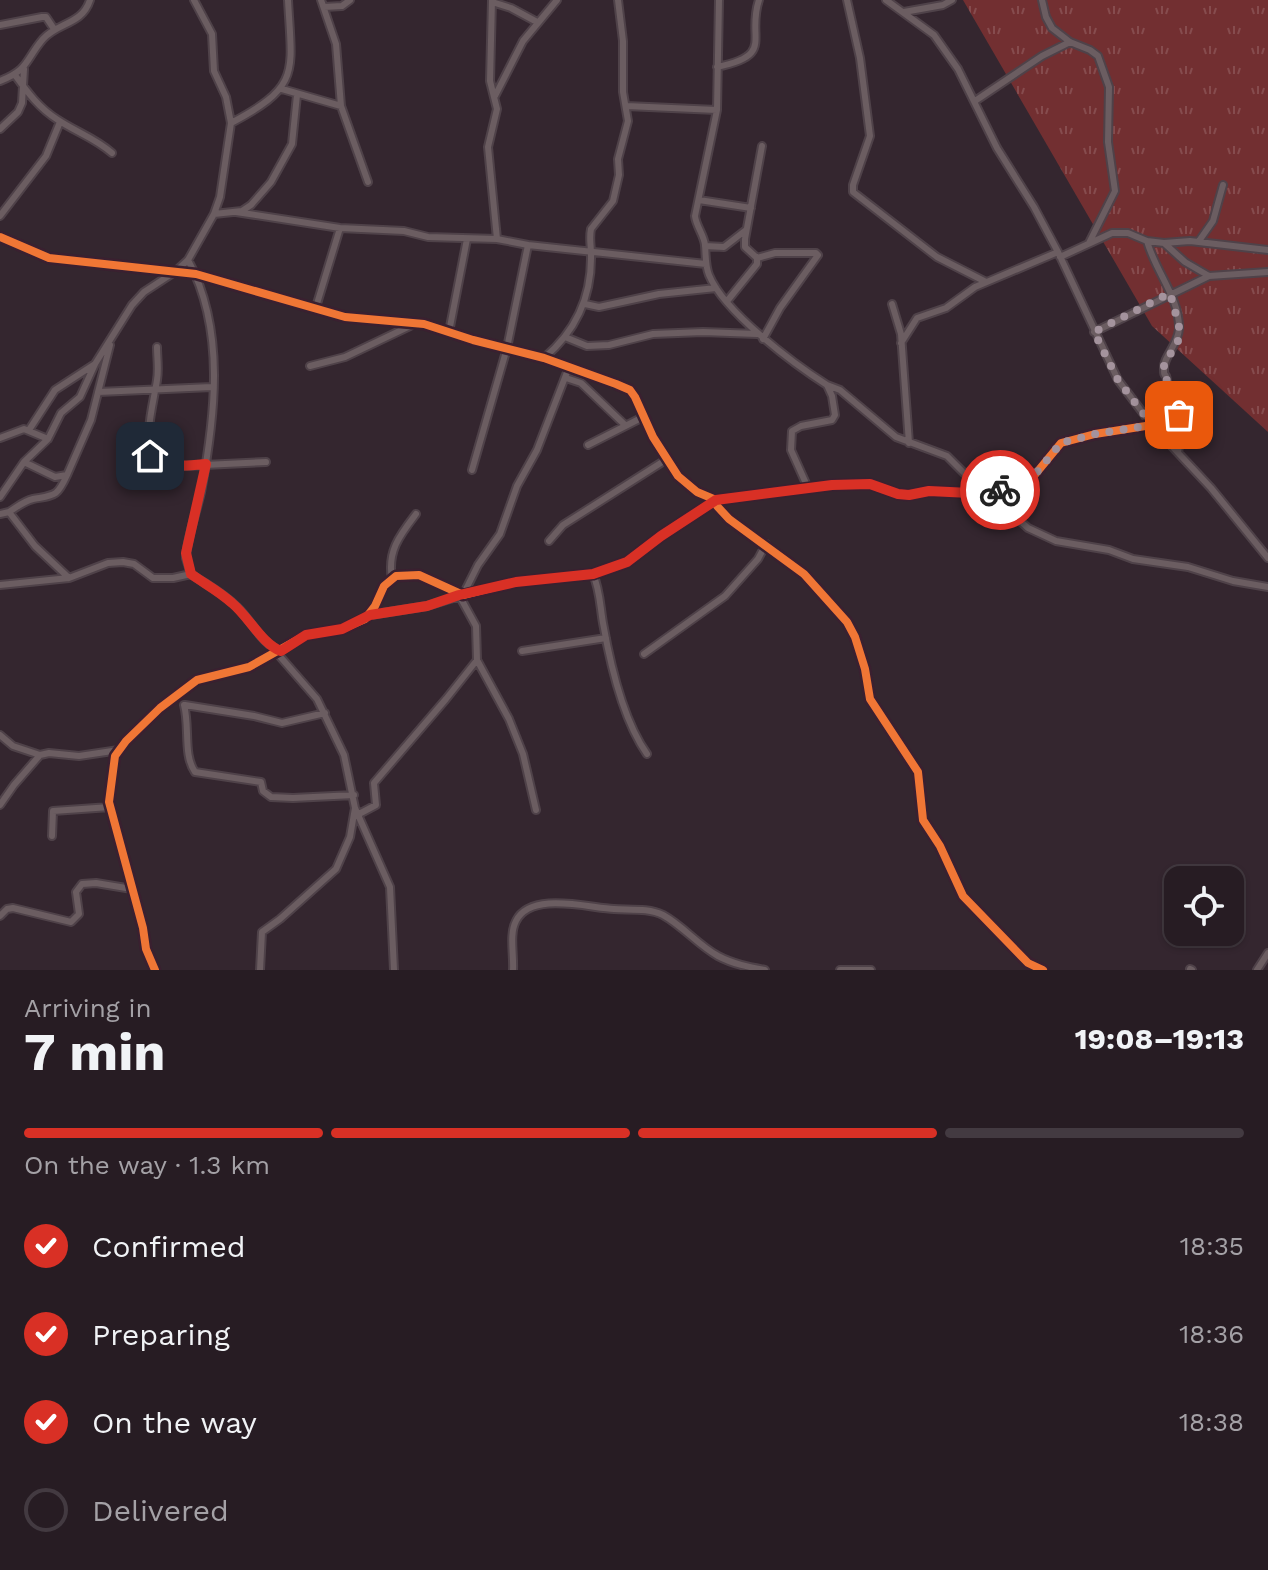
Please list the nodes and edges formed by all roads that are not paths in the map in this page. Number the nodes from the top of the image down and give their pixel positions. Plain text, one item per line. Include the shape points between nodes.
1 (90, 0) edge
2 (194, 0) edge
3 (288, 0) edge
4 (350, 0) edge
5 (507, 0) edge
6 (557, 0) edge
7 (618, 0) edge
8 (719, 0) edge
9 (759, 0) edge
10 (847, 0) edge
11 (886, 0) edge
12 (952, 0) edge
13 (1042, 0) edge
14 (492, 1) edge
15 (323, 3) edge
16 (511, 8) junction
17 (904, 12) junction
18 (537, 22) junction
19 (0, 25) edge
20 (54, 29) junction
21 (1070, 42) junction
22 (717, 67) junction
23 (24, 68) junction
24 (15, 75) junction
25 (0, 81) edge
26 (23, 86) junction
27 (282, 89) junction
28 (297, 95) junction
29 (495, 96) junction
30 (975, 101) junction
31 (341, 106) junction
32 (626, 106) junction
33 (717, 110) junction
34 (4, 120) edge
35 (60, 122) junction
36 (231, 123) junction
37 (0, 129) edge
38 (762, 146) dead end
39 (112, 153) dead end
40 (368, 182) dead end
41 (1223, 185) dead end
42 (699, 200) junction
43 (751, 208) junction
44 (236, 212) junction
45 (214, 214) junction
46 (0, 216) edge
47 (340, 228) junction
48 (746, 230) junction
49 (0, 237) edge
50 (467, 239) junction
51 (497, 239) junction
52 (1147, 241) junction
53 (1199, 241) junction
54 (1089, 243) junction
55 (1164, 243) junction
56 (528, 245) junction
57 (705, 246) junction
58 (1268, 250) edge
59 (591, 253) junction
60 (1059, 255) junction
61 (757, 258) junction
62 (188, 260) junction
63 (706, 264) junction
64 (176, 271) junction
65 (1268, 272) edge
66 (196, 274) junction
67 (1209, 276) junction
68 (986, 282) junction
69 (716, 288) junction
70 (1170, 293) junction
71 (728, 300) junction
72 (585, 304) junction
73 (892, 304) dead end
74 (316, 307) junction
75 (415, 324) junction
76 (449, 332) junction
77 (1094, 332) junction
78 (760, 336) junction
79 (565, 337) junction
80 (111, 341) junction
81 (901, 343) junction
82 (157, 347) dead end
83 (507, 348) junction
84 (544, 358) junction
85 (95, 364) junction
86 (310, 366) dead end
87 (569, 367) junction
88 (566, 378) junction
89 (827, 385) junction
90 (212, 387) junction
91 (155, 390) junction
92 (98, 392) junction
93 (645, 416) junction
94 (625, 425) junction
95 (1152, 425) junction
96 (29, 430) junction
97 (0, 438) edge
98 (48, 439) junction
99 (909, 443) junction
100 (588, 445) dead end
101 (1178, 452) junction
102 (667, 459) junction
103 (24, 462) junction
104 (266, 462) dead end
105 (206, 464) junction
106 (472, 470) dead end
107 (67, 475) junction
108 (808, 488) junction
109 (986, 492) junction
110 (0, 497) edge
111 (716, 500) junction
112 (9, 512) junction
113 (0, 514) edge
114 (416, 514) dead end
115 (549, 541) dead end
116 (766, 544) junction
117 (1268, 558) edge
118 (191, 574) junction
119 (593, 574) junction
120 (69, 578) junction
121 (392, 579) junction
122 (0, 585) edge
123 (1268, 587) edge
124 (461, 595) junction
125 (370, 615) junction
126 (606, 638) junction
127 (522, 651) dead end
128 (277, 653) junction
129 (644, 654) dead end
130 (477, 660) junction
131 (180, 695) junction
132 (184, 705) junction
133 (325, 713) junction
134 (0, 735) edge
135 (119, 750) junction
136 (647, 754) dead end
137 (40, 755) junction
138 (354, 795) junction
139 (0, 805) edge
140 (110, 807) junction
141 (536, 810) dead end
142 (357, 811) junction
143 (52, 836) dead end
144 (132, 889) junction
145 (0, 916) edge
146 (1268, 953) edge
147 (155, 970) edge
148 (260, 970) edge
149 (394, 970) edge
150 (513, 970) edge
151 (762, 970) edge
152 (840, 970) edge
153 (871, 970) edge
154 (1043, 970) edge
155 (1257, 970) edge

1 - 20 street via 77,20
2 - 36 street via 212,34 214,71
3 - 27 street via 290,71
4 - 15 street via 342,6
5 - 16 street
6 - 18 street
7 - 32 street
8 - 22 street
9 - 22 street via 752,51 743,60
10 - 68 street via 870,136 853,192 937,257
11 - 17 street
12 - 17 street
13 - 21 street via 1048,23
14 - 16 street
14 - 29 street via 490,81
15 - 31 street via 336,44
16 - 18 street
17 - 30 street via 934,35
18 - 29 street
19 - 20 street via 46,17
20 - 23 street
21 - 30 street
21 - 54 street via 1095,52 1109,87 1108,142 1115,191
22 - 33 street
23 - 24 street
23 - 26 street
24 - 25 street
24 - 26 street
26 - 34 street via 18,112
26 - 35 street
27 - 28 street
27 - 36 street
28 - 31 street
28 - 44 street via 292,144 283,162 260,196
29 - 51 street via 488,147
30 - 60 street
31 - 40 street
32 - 33 street
32 - 59 street via 616,193 591,229
33 - 42 street
34 - 37 street
35 - 39 street
35 - 46 street via 46,156
36 - 45 street
38 - 43 street
41 - 53 street via 1213,221
42 - 43 street
42 - 57 street via 696,224
43 - 48 street
44 - 45 street
44 - 47 street
45 - 62 street
47 - 50 street
47 - 74 street
48 - 57 street via 724,247
48 - 61 street via 745,247
49 - 64 street via 49,258
50 - 51 street
50 - 76 street
51 - 56 street
52 - 54 street via 1119,233
52 - 55 street
52 - 70 street
53 - 55 street
53 - 58 street
54 - 60 street
55 - 67 street
56 - 59 street
56 - 83 street
57 - 63 street
59 - 63 street
59 - 72 street
60 - 68 street
60 - 77 street
61 - 71 street
61 - 78 street via 818,255
62 - 64 street
62 - 66 street
63 - 69 street
64 - 66 street
64 - 80 street via 144,292
65 - 67 street
66 - 74 street
66 - 90 street via 213,343
67 - 70 street
68 - 81 street via 946,308 917,318
69 - 71 street
69 - 72 street via 599,307
70 - 77 street
70 - 101 street via 1178,341 1164,371 1166,391 1182,427
71 - 78 street
72 - 79 street
73 - 81 street
74 - 75 street via 345,317
75 - 76 street
75 - 86 street via 368,348
76 - 83 street
77 - 95 street via 1118,380
78 - 79 street via 667,333 587,346
78 - 89 street
79 - 84 street
80 - 85 street
80 - 92 street
81 - 99 street
82 - 91 street
83 - 84 street
83 - 106 street
84 - 87 street
85 - 96 street via 55,390
85 - 98 street via 80,397 61,413
87 - 88 street
87 - 93 street via 630,390
88 - 94 street via 581,383
88 - 124 street via 500,534
89 - 99 street
89 - 108 street via 834,418 795,428 790,439
90 - 91 street
90 - 105 street
91 - 92 street
91 - 105 street via 150,456 169,465
92 - 107 street
93 - 94 street
93 - 102 street
94 - 100 street
95 - 101 street
95 - 109 street via 1061,443 1033,477
96 - 97 street
96 - 98 street
98 - 103 street
99 - 109 street via 947,456
101 - 117 street
102 - 111 street via 688,486
102 - 115 street via 563,525
103 - 107 street via 55,477
103 - 110 street
104 - 105 street
105 - 118 street via 186,553
107 - 112 street via 52,496
108 - 109 street via 870,484 909,495
108 - 111 street
109 - 123 street via 1028,528 1056,541
111 - 116 street via 729,519
111 - 119 street via 627,562
112 - 113 street
112 - 120 street
114 - 121 street via 396,542 389,563
116 - 129 street via 725,596
116 - 154 street via 804,574 847,622 870,699 918,772 923,820 963,896 1028,963
118 - 120 street via 153,578 123,562
118 - 128 street via 233,603
119 - 124 street via 516,582
119 - 126 street
120 - 122 street
121 - 124 street via 419,575
121 - 125 street
124 - 125 street
124 - 130 street via 476,626
125 - 128 street via 342,629 306,635
126 - 127 street
126 - 136 street via 615,679
128 - 131 street via 249,667 197,680
128 - 133 street
130 - 141 street via 523,754
130 - 142 street via 374,783 376,805
131 - 132 street
131 - 135 street
132 - 133 street via 282,723
132 - 138 street via 188,759 195,772 261,782 271,797
133 - 138 street
134 - 137 street via 13,746
135 - 137 street
135 - 140 street
137 - 139 street
138 - 142 street
140 - 143 street via 53,811
140 - 144 street
142 - 148 street via 336,869 262,932
142 - 149 street via 390,887
144 - 145 street via 82,884 76,892 79,914 71,922 13,908
144 - 147 street
146 - 155 street
150 - 151 street via 516,921 526,909 562,902 655,912 715,955
152 - 153 street

